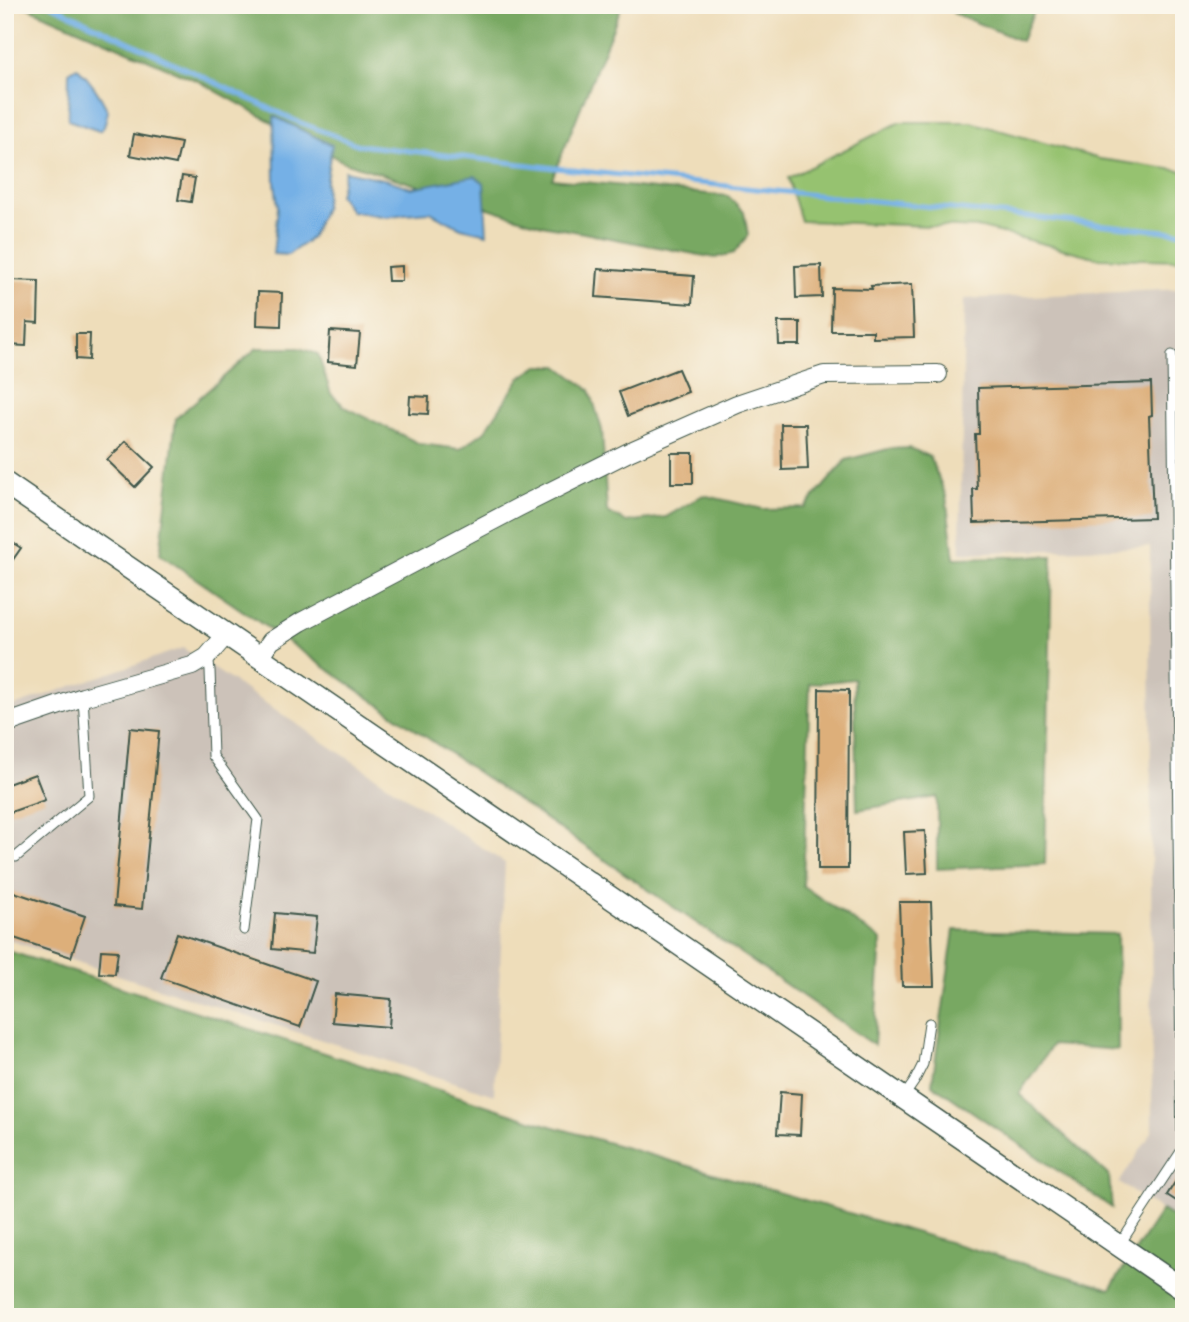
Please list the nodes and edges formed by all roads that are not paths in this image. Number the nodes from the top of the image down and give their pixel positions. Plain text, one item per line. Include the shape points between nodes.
1 (1172, 355) dead end
2 (938, 374) dead end
3 (8, 489) edge
4 (226, 635) junction
5 (208, 657) junction
6 (260, 657) junction
7 (83, 698) junction
8 (5, 724) edge
9 (16, 857) dead end
10 (244, 930) dead end
11 (929, 1023) dead end
12 (903, 1098) junction
13 (1119, 1246) junction
14 (1184, 1290) edge

1 - 13 lane via 1182,1150
2 - 6 street via 824,375 737,404 631,451 301,622 271,641
3 - 4 street
4 - 5 street
4 - 6 street
5 - 7 street via 192,666
5 - 10 lane via 213,756 258,819
6 - 12 street
7 - 8 street
7 - 9 lane via 89,796
11 - 12 lane via 923,1065
12 - 13 street
13 - 14 street

